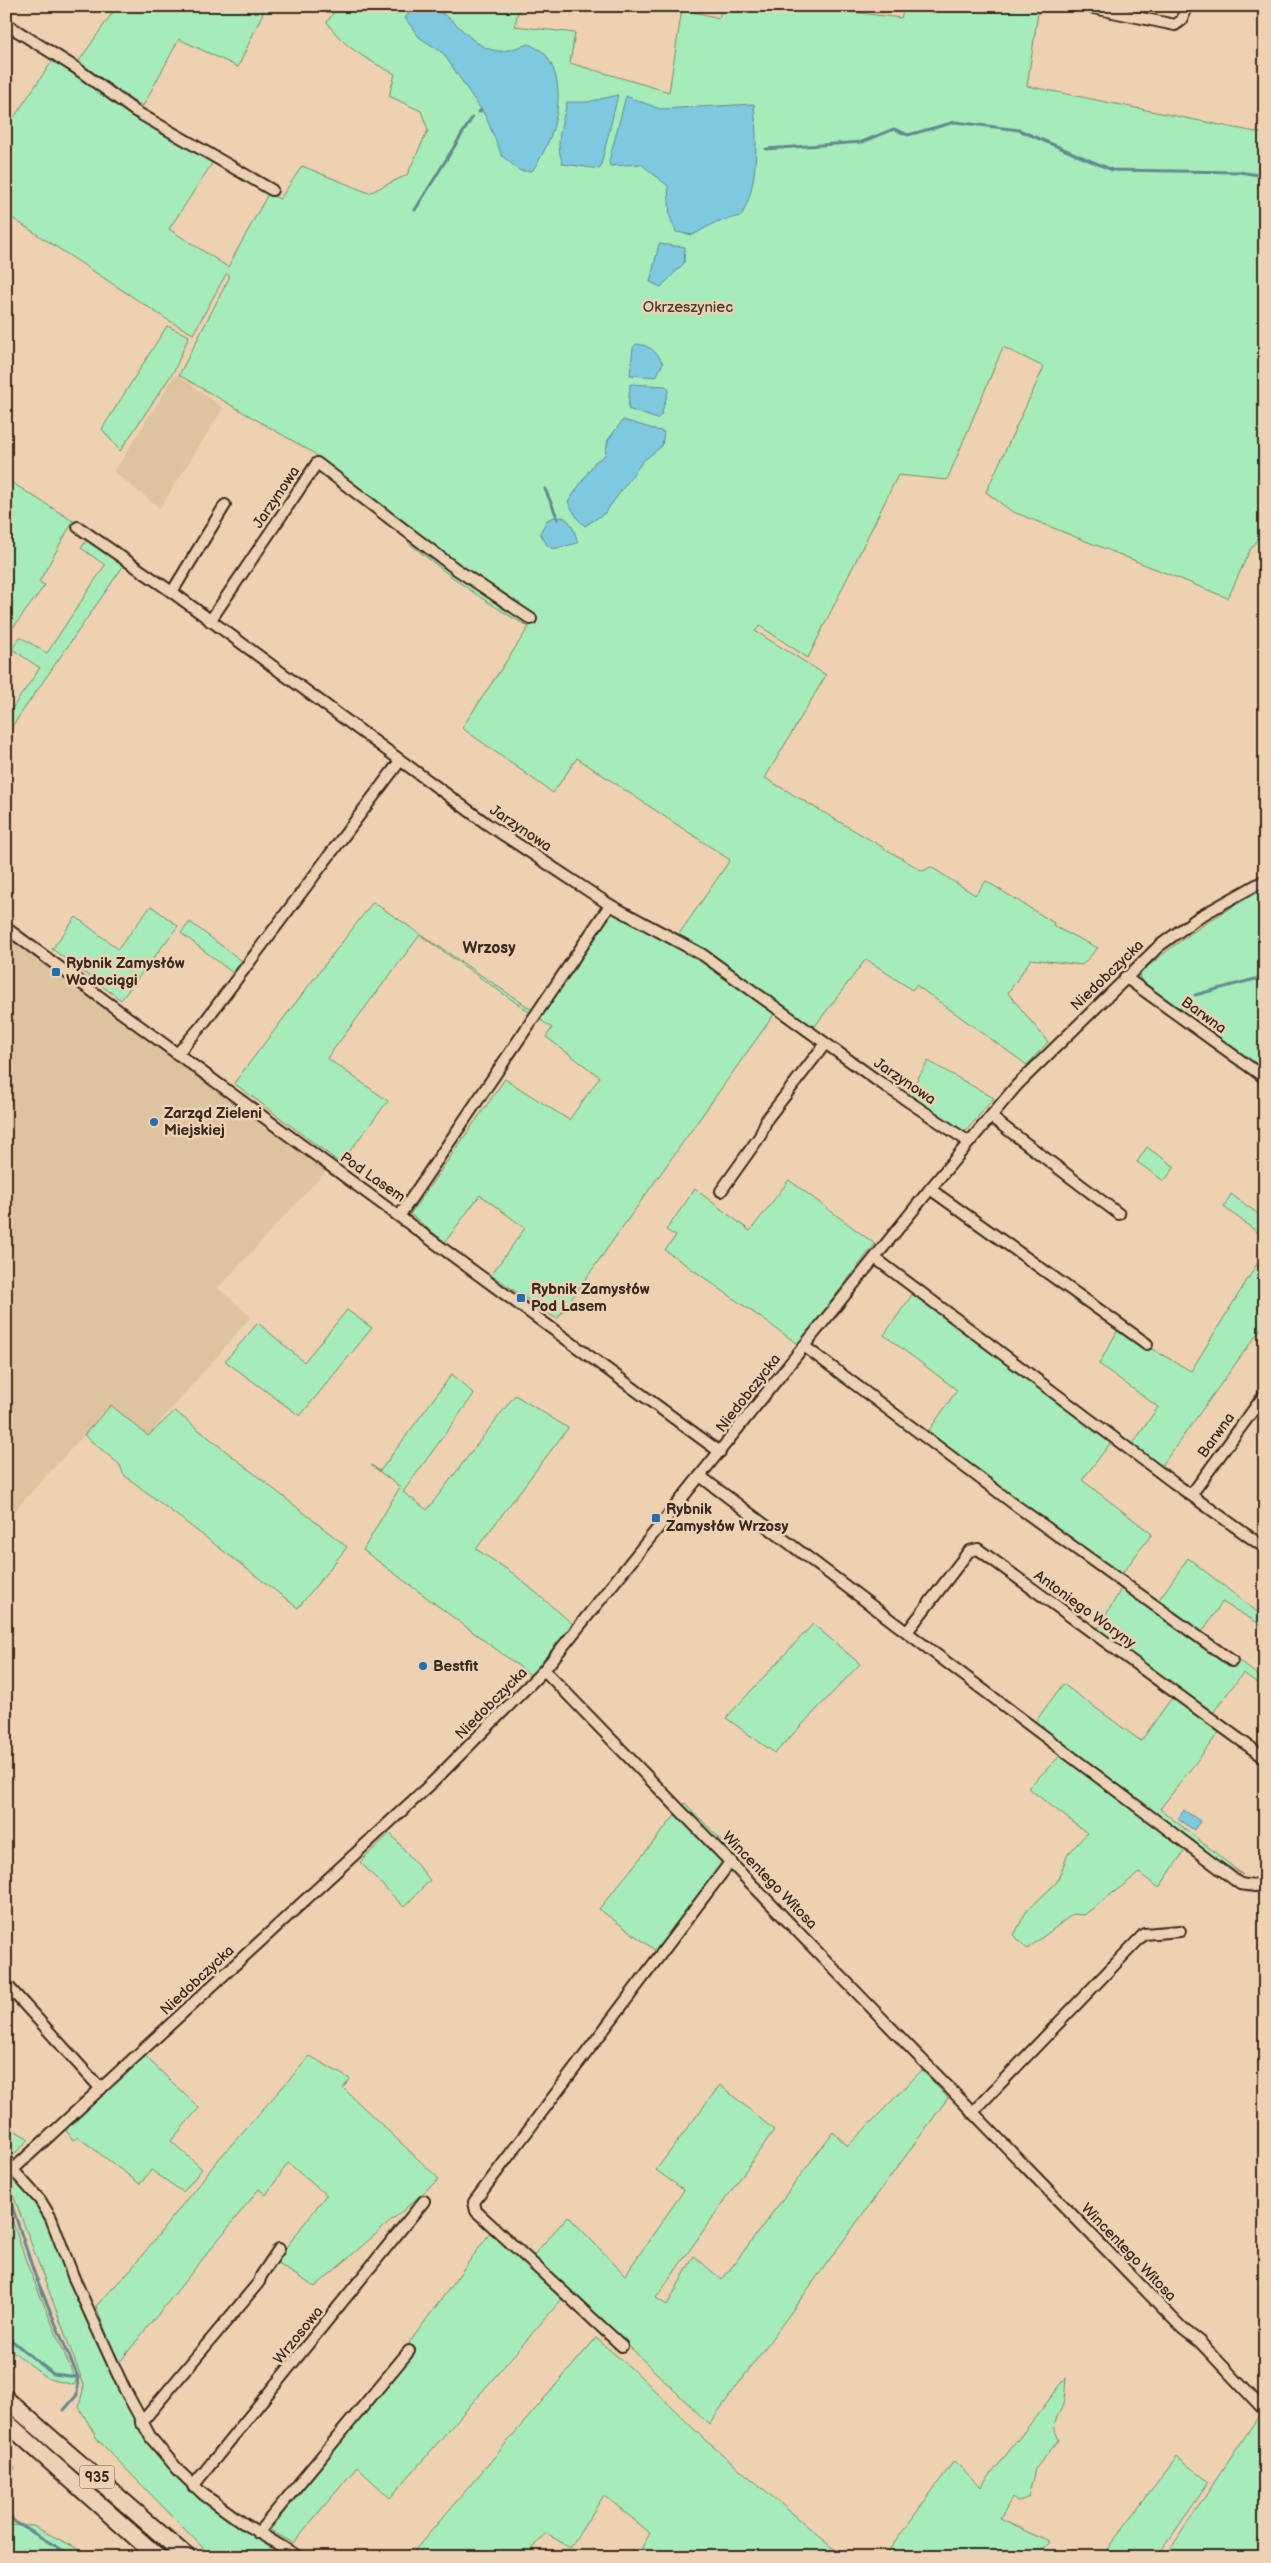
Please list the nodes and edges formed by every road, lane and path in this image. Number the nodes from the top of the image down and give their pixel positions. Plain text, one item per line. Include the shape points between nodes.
1 (1084, 6) edge
2 (1186, 6) edge
3 (6, 24) edge
4 (272, 190) dead end
5 (225, 505) dead end
6 (78, 527) dead end
7 (172, 592) junction
8 (531, 619) dead end
9 (210, 621) junction
10 (400, 761) junction
11 (1265, 880) edge
12 (610, 905) junction
13 (6, 928) edge
14 (1125, 977) junction
15 (825, 1044) junction
16 (177, 1054) junction
17 (1265, 1078) edge
18 (991, 1117) junction
19 (969, 1142) junction
20 (930, 1189) junction
21 (721, 1191) dead end
22 (1119, 1214) dead end
23 (400, 1215) junction
24 (875, 1258) junction
25 (1146, 1344) dead end
26 (804, 1346) junction
27 (1265, 1394) edge
28 (720, 1452) junction
29 (700, 1476) junction
30 (1190, 1495) junction
31 (1265, 1548) edge
32 (907, 1632) junction
33 (1232, 1661) dead end
34 (544, 1670) junction
35 (1265, 1758) edge
36 (732, 1860) junction
37 (1265, 1879) edge
38 (1180, 1931) dead end
39 (6, 1984) edge
40 (101, 2089) junction
41 (972, 2112) junction
42 (9, 2173) edge
43 (424, 2201) dead end
44 (279, 2249) dead end
45 (622, 2346) dead end
46 (409, 2351) dead end
47 (6, 2399) edge
48 (1265, 2411) edge
49 (6, 2422) edge
50 (141, 2423) junction
51 (193, 2486) junction
52 (258, 2533) junction
53 (158, 2557) edge
54 (187, 2557) edge
55 (299, 2557) edge

1 - 2 street via 1175,25 1182,20
3 - 4 street via 76,68 135,111
5 - 7 street
6 - 7 street, Jarzynowa
7 - 9 street, Jarzynowa
8 - 9 street, Jarzynowa via 456,570 317,463
9 - 10 street, Jarzynowa
10 - 12 street, Jarzynowa via 487,824
10 - 16 street via 203,1024
11 - 14 street, Niedobczycka via 1199,917 1159,946
12 - 15 street, Jarzynowa via 703,955
12 - 23 street
13 - 16 street, Pod Lasem
14 - 17 street, Barwna
14 - 18 street, Niedobczycka via 1017,1085
15 - 19 street, Jarzynowa
15 - 21 street via 767,1119 760,1136
16 - 23 street, Pod Lasem
18 - 19 street, Niedobczycka
18 - 22 street
19 - 20 street, Niedobczycka
20 - 24 street, Niedobczycka
20 - 25 street
23 - 28 street, Pod Lasem
24 - 26 street, Niedobczycka
24 - 30 street
26 - 28 street, Niedobczycka
26 - 33 street via 1018,1507
27 - 30 street, Barwna
28 - 29 street, Niedobczycka
29 - 32 street
29 - 34 street, Niedobczycka
30 - 31 street
32 - 35 street, Antoniego Woryny via 969,1551 978,1549
32 - 37 street via 1240,1884 1255,1886
34 - 36 street, Wincentego Witosa
34 - 40 street, Niedobczycka via 433,1782
36 - 41 street, Wincentego Witosa
36 - 45 street via 474,2202 476,2211
38 - 41 street via 1144,1934
39 - 40 street
40 - 42 street, Niedobczycka
41 - 48 street, Wincentego Witosa
42 - 50 street via 40,2200 51,2218 73,2276
43 - 51 street, Wrzosowa
44 - 50 street via 259,2282
46 - 52 street
47 - 54 main road, 935
49 - 53 main road, 935
50 - 51 street
51 - 52 street
52 - 55 street

